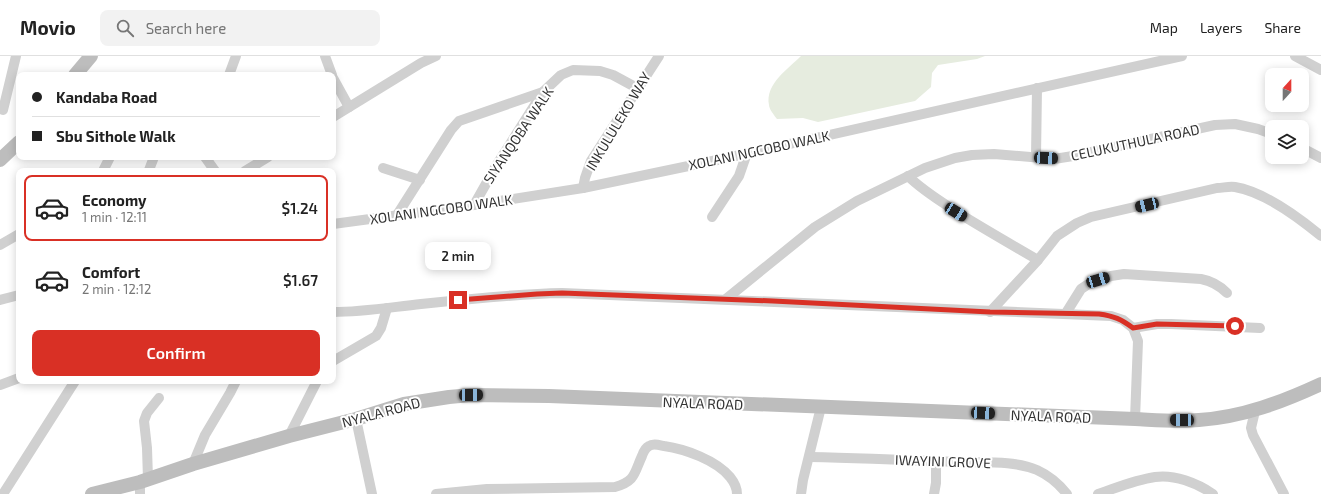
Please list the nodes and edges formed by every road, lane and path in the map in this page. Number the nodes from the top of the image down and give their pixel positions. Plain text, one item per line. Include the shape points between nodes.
1 (16, 56) edge
2 (91, 56) edge
3 (236, 56) edge
4 (325, 56) edge
5 (436, 56) edge
6 (659, 56) edge
7 (1182, 56) edge
8 (1295, 56) edge
9 (1321, 70) edge
10 (78, 72) edge
11 (230, 72) edge
12 (331, 72) edge
13 (336, 83) edge
14 (637, 88) junction
15 (1037, 88) junction
16 (543, 92) junction
17 (349, 107) junction
18 (3, 110) dead end
19 (336, 115) edge
20 (1265, 132) edge
21 (16, 145) edge
22 (1309, 152) edge
23 (747, 153) junction
24 (1036, 158) junction
25 (1321, 158) edge
26 (0, 160) edge
27 (263, 160) edge
28 (250, 168) edge
29 (383, 168) dead end
30 (908, 176) junction
31 (420, 180) junction
32 (584, 188) junction
33 (474, 205) junction
34 (398, 215) junction
35 (712, 217) dead end
36 (336, 224) edge
37 (16, 236) edge
38 (1321, 236) edge
39 (0, 245) edge
40 (1038, 260) junction
41 (1227, 293) dead end
42 (16, 296) edge
43 (726, 299) junction
44 (0, 300) edge
45 (387, 308) junction
46 (336, 312) edge
47 (990, 312) junction
48 (1066, 313) junction
49 (1133, 328) junction
50 (1260, 328) dead end
51 (336, 359) edge
52 (16, 379) edge
53 (73, 384) edge
54 (234, 384) edge
55 (315, 384) edge
56 (1321, 384) edge
57 (0, 385) edge
58 (159, 398) dead end
59 (821, 406) junction
60 (1255, 411) junction
61 (356, 419) junction
62 (1135, 420) junction
63 (289, 436) junction
64 (810, 457) junction
65 (936, 461) junction
66 (193, 464) junction
67 (143, 485) edge
68 (3, 494) edge
69 (92, 494) edge
70 (372, 494) edge
71 (436, 494) edge
72 (737, 494) edge
73 (801, 494) edge
74 (934, 494) edge
75 (1067, 494) edge
76 (1098, 494) edge
77 (1213, 494) edge
78 (1284, 494) edge

1 - 18 street
2 - 10 street
3 - 11 street
4 - 12 street
5 - 17 street
6 - 14 street, INKULULEKO WAY
7 - 15 street, XOLANI NGCOBO WALK
8 - 9 street
13 - 17 street
14 - 16 street, SIYANQOBA WALK via 613,75 581,69 561,75
14 - 32 street, INKULULEKO WAY via 591,160
15 - 23 street, XOLANI NGCOBO WALK
15 - 24 street
16 - 31 street via 459,121
16 - 33 street, SIYANQOBA WALK
17 - 19 street
20 - 24 street, CELUKUTHULA ROAD via 1235,124 1214,125 1073,156
21 - 26 street
22 - 25 street
23 - 32 street, XOLANI NGCOBO WALK
23 - 35 street via 739,176
24 - 30 street, CELUKUTHULA ROAD via 994,154 972,155 924,168
27 - 28 street
29 - 31 street
30 - 40 street via 944,204
30 - 43 street, CELUKUTHULA ROAD via 857,201 815,227
31 - 34 street
32 - 33 street, XOLANI NGCOBO WALK
33 - 34 street, XOLANI NGCOBO WALK
34 - 36 street, XOLANI NGCOBO WALK
37 - 39 street
38 - 40 street via 1304,222 1257,194 1233,187 1217,188 1091,217 1057,236
40 - 47 street
41 - 48 street via 1219,285 1201,278 1124,274 1098,280 1081,288
42 - 44 street
43 - 45 street via 562,293
43 - 47 street
45 - 46 street
45 - 51 street via 376,336
47 - 48 street
48 - 49 street via 1111,316 1123,320
49 - 50 street via 1157,324
49 - 62 street via 1138,342
52 - 57 street
53 - 68 street
54 - 66 street via 205,435
55 - 63 street
56 - 60 street, NYALA ROAD
58 - 67 street via 144,421 147,448
59 - 61 street, NYALA ROAD via 471,395 404,404
59 - 62 street, NYALA ROAD
59 - 64 street
60 - 62 street, NYALA ROAD via 1198,421
60 - 78 street via 1253,435
61 - 63 street, NYALA ROAD
61 - 70 street
63 - 66 street, NYALA ROAD
64 - 65 street, IWAYINI GROVE
64 - 73 street
65 - 74 street
65 - 75 street, IWAYINI GROVE via 1020,465 1036,469 1053,480
66 - 67 street, NYALA ROAD
67 - 69 street, NYALA ROAD
71 - 72 street via 487,489 615,487 631,480 646,449 654,444 685,450 718,467 731,477
76 - 77 street via 1147,478 1165,477 1196,484

